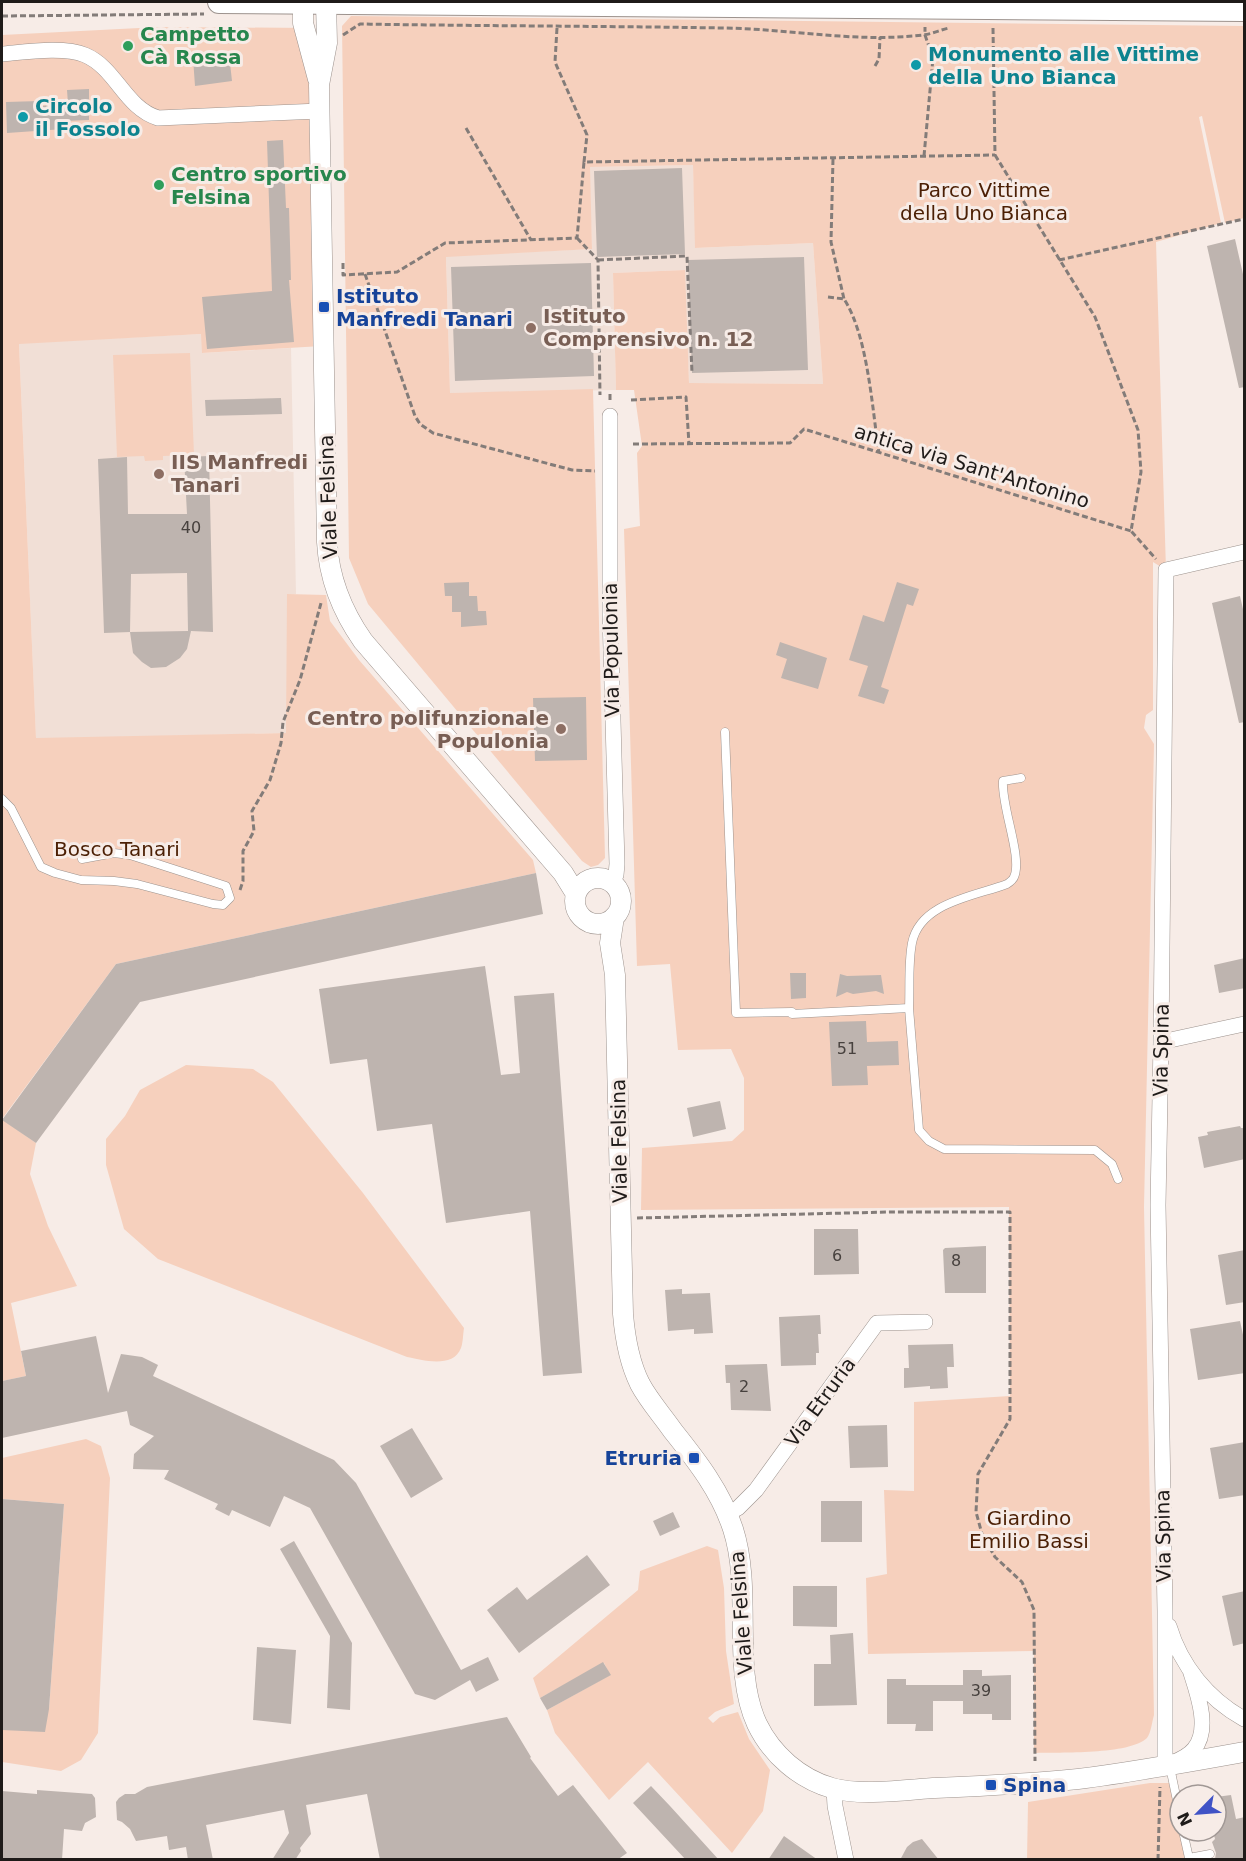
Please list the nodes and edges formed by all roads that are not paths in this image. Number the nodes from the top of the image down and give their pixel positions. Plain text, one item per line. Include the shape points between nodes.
1 (303, 2) edge
2 (327, 2) edge
3 (215, 8) edge
4 (1245, 9) edge
5 (2, 54) edge
6 (319, 85) junction
7 (320, 111) junction
8 (610, 416) dead end
9 (1245, 552) edge
10 (724, 732) dead end
11 (1022, 778) dead end
12 (2, 799) edge
13 (82, 859) dead end
14 (612, 883) junction
15 (580, 888) junction
16 (606, 921) junction
17 (909, 1008) junction
18 (1245, 1024) edge
19 (1161, 1042) junction
20 (1118, 1179) dead end
21 (925, 1322) dead end
22 (727, 1514) junction
23 (1165, 1611) junction
24 (1190, 1670) junction
25 (1245, 1719) edge
26 (1245, 1752) edge
27 (1168, 1766) junction
28 (1172, 1783) edge
29 (834, 1789) junction
30 (1186, 1843) edge
31 (1210, 1854) dead end
32 (846, 1860) edge

1 - 2 main road
1 - 3 main road
1 - 6 street, Viale Felsina via 305,34
2 - 4 main road
2 - 6 street, Viale Felsina via 327,43
5 - 7 street via 69,51 86,55 102,66 138,108 158,118
6 - 7 street, Viale Felsina
7 - 15 street, Viale Felsina via 327,542 333,580 350,622 369,648
8 - 14 street, Via Populonia via 610,613 617,864
9 - 19 street, Via Spina via 1166,570
10 - 17 lane via 736,1013
11 - 17 lane via 1003,781 1016,863 1014,877 1007,884 944,906 917,930
12 - 13 lane via 11,808 41,867 81,880 137,885 213,904 223,905 230,898 226,886 141,858 114,853
14 - 15 street via 599,878
14 - 16 street via 621,904
15 - 16 street, Viale Felsina via 575,901 579,915 591,923
16 - 22 street, Viale Felsina via 615,975 625,1340 648,1398 694,1458
17 - 20 lane via 919,1130 930,1141 944,1149 1095,1150 1112,1164
18 - 19 street
19 - 23 street, Via Spina via 1158,1205
21 - 22 street, Via Etruria via 878,1323 756,1490
22 - 29 street, Viale Felsina via 738,1548 742,1581 745,1682 750,1707 779,1756 808,1778
23 - 24 street, Via Spina via 1178,1650
23 - 27 street, Via Spina
24 - 25 street, Via Spina via 1222,1705
24 - 27 street, Via Spina via 1200,1707 1200,1741 1186,1757
26 - 27 street, Viale Felsina
27 - 28 lane
27 - 29 street, Viale Felsina via 1019,1784
29 - 32 street
30 - 31 lane via 1189,1858

